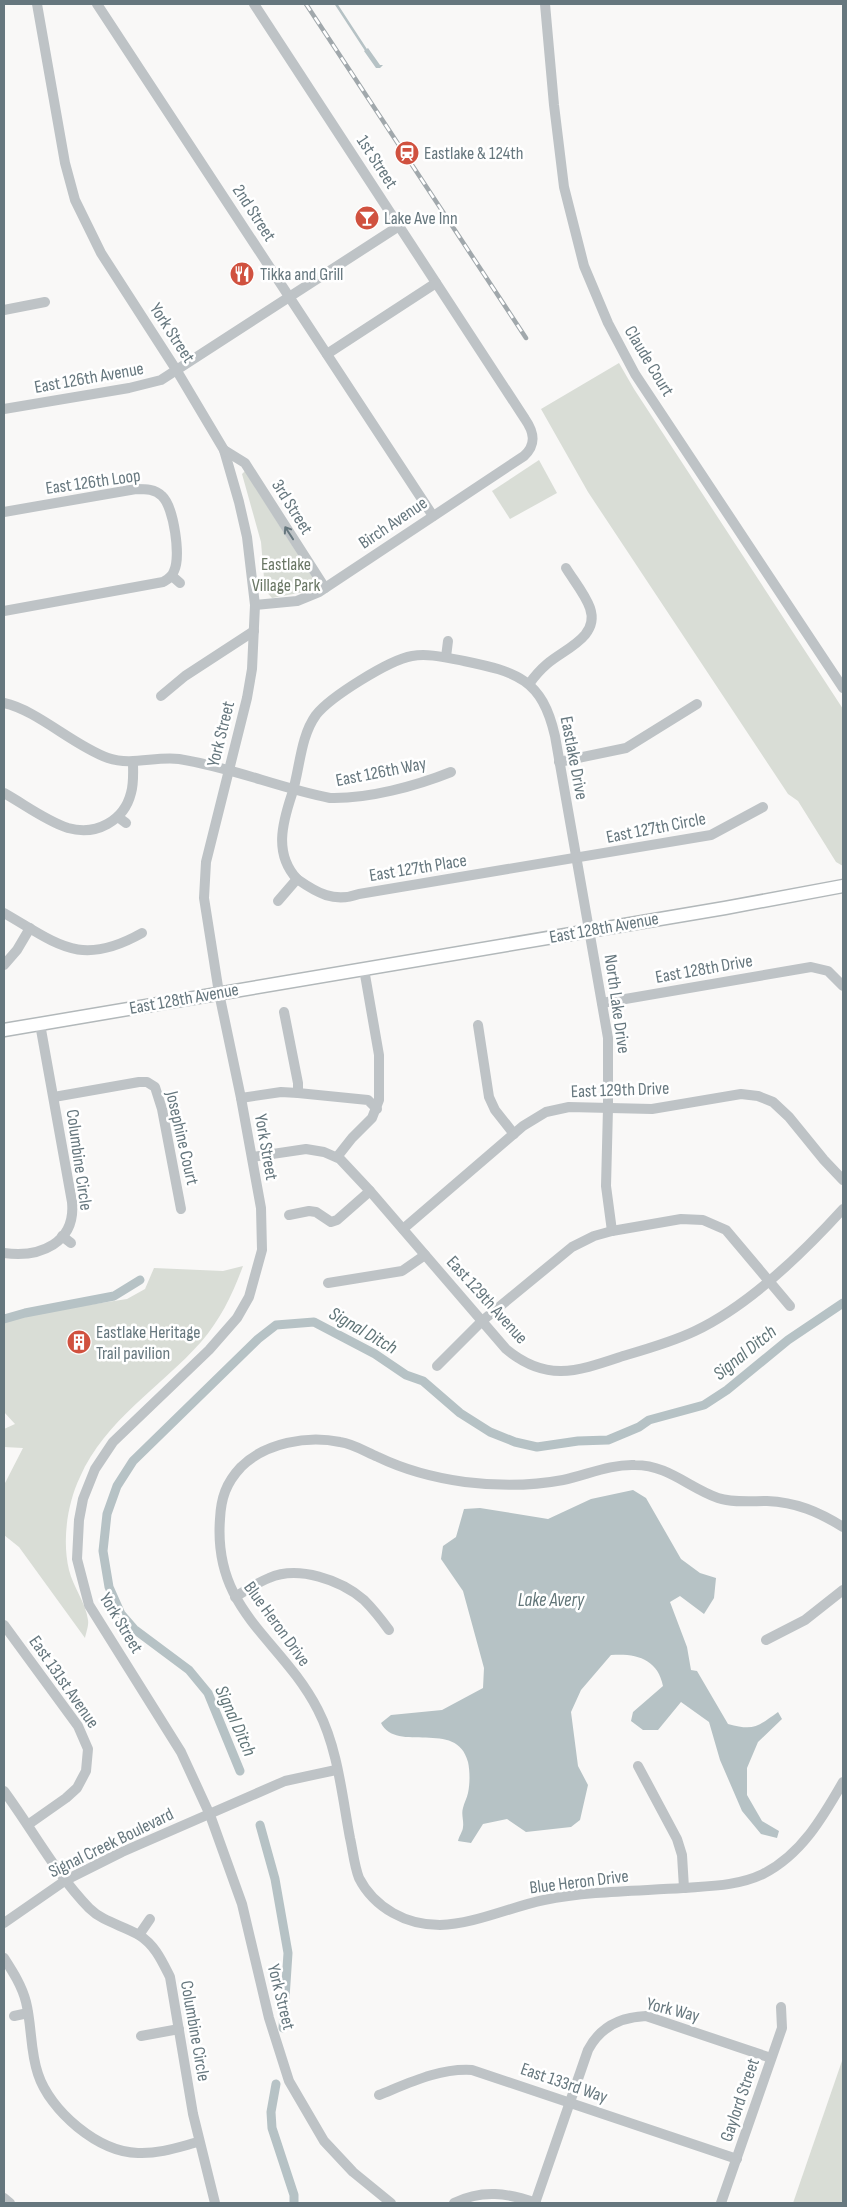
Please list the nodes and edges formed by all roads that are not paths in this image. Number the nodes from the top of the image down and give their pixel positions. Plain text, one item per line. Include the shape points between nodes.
1 (37, 4) edge
2 (97, 4) edge
3 (254, 4) edge
4 (545, 4) edge
5 (399, 226) junction
6 (436, 283) junction
7 (290, 298) junction
8 (45, 302) dead end
9 (4, 310) edge
10 (327, 354) junction
11 (177, 371) junction
12 (4, 409) edge
13 (534, 440) joint
14 (224, 450) junction
15 (4, 512) edge
16 (433, 516) junction
17 (566, 568) dead end
18 (172, 576) junction
19 (180, 583) dead end
20 (325, 588) junction
21 (255, 605) junction
22 (4, 611) edge
23 (254, 631) junction
24 (448, 640) dead end
25 (446, 657) junction
26 (529, 684) junction
27 (843, 688) edge
28 (161, 696) dead end
29 (4, 703) edge
30 (697, 704) dead end
31 (133, 762) junction
32 (559, 762) junction
33 (229, 771) junction
34 (451, 772) dead end
35 (293, 790) junction
36 (4, 793) edge
37 (763, 807) dead end
38 (578, 859) junction
39 (297, 880) junction
40 (843, 886) edge
41 (278, 901) dead end
42 (4, 913) edge
43 (30, 928) junction
44 (590, 930) junction
45 (142, 933) dead end
46 (4, 965) edge
47 (364, 969) junction
48 (843, 986) edge
49 (219, 993) junction
50 (602, 1003) junction
51 (284, 1012) dead end
52 (40, 1024) junction
53 (478, 1025) dead end
54 (4, 1030) edge
55 (298, 1093) junction
56 (54, 1097) junction
57 (241, 1098) junction
58 (608, 1108) junction
59 (377, 1109) junction
60 (514, 1134) junction
61 (252, 1157) junction
62 (337, 1158) junction
63 (843, 1180) edge
64 (370, 1191) junction
65 (181, 1209) dead end
66 (843, 1209) edge
67 (289, 1214) dead end
68 (403, 1229) junction
69 (612, 1231) junction
70 (62, 1236) junction
71 (71, 1243) dead end
72 (4, 1253) edge
73 (425, 1254) junction
74 (768, 1281) junction
75 (328, 1283) dead end
76 (790, 1306) dead end
77 (482, 1322) junction
78 (437, 1366) dead end
79 (843, 1527) edge
80 (843, 1590) edge
81 (235, 1597) junction
82 (4, 1625) edge
83 (389, 1630) dead end
84 (766, 1640) dead end
85 (638, 1766) dead end
86 (336, 1770) junction
87 (843, 1782) edge
88 (4, 1791) edge
89 (210, 1815) junction
90 (29, 1824) junction
91 (66, 1880) junction
92 (684, 1888) junction
93 (150, 1919) dead end
94 (4, 1923) edge
95 (139, 1935) junction
96 (4, 1958) edge
97 (780, 2007) dead end
98 (28, 2013) junction
99 (14, 2016) dead end
100 (179, 2029) junction
101 (141, 2036) dead end
102 (771, 2058) junction
103 (379, 2096) dead end
104 (569, 2102) junction
105 (198, 2142) junction
106 (737, 2159) junction
107 (4, 2198) edge
108 (10, 2203) edge
109 (215, 2203) edge
110 (391, 2203) edge
111 (454, 2203) edge
112 (535, 2203) edge
113 (721, 2203) edge

1 - 11 street, York Street via 65,162 80,214 101,253
2 - 7 street, 2nd Street
3 - 5 street, 1st Street
4 - 27 street, Claude Court via 564,187 584,266 608,323 635,374
5 - 6 street, 1st Street
5 - 7 street, East 126th Avenue
6 - 10 street
6 - 13 street, 1st Street via 529,425
7 - 10 street, 2nd Street
7 - 11 street, East 126th Avenue
8 - 9 street
10 - 16 street, 2nd Street
11 - 12 street, East 126th Avenue via 149,384
11 - 14 street, York Street
13 - 16 street, Birch Avenue via 524,456
20 -> 14 street, 3rd Street via 245,463
14 - 21 street, York Street via 247,537
15 - 18 street, East 126th Loop via 136,489 152,490 166,500 170,510 178,552
16 - 20 street, Birch Avenue
17 - 26 street via 587,602 591,624 583,638 546,665
18 - 19 street
18 - 22 street via 158,584
20 - 21 street, Birch Avenue via 297,601
21 - 23 street, York Street
23 - 28 street via 185,676
23 - 33 street, York Street via 247,698
24 - 25 street
25 - 26 street, Eastlake Drive via 498,668
25 - 35 street, Eastlake Drive via 420,655 396,661 322,708 308,730
26 - 32 street, Eastlake Drive via 548,710
29 - 31 street, East 126th Way via 106,757
30 - 32 street via 626,748
31 - 33 street, East 126th Way via 174,759
31 - 36 street via 132,792 122,820 104,826 80,830 61,825
32 - 38 street, Eastlake Drive
33 - 35 street, East 126th Way
33 - 49 street, York Street via 206,862 204,886 205,913
34 - 35 street, East 126th Way via 413,786 343,799
35 - 39 street, Eastlake Drive via 281,836 284,857
37 - 38 street, East 127th Circle via 712,835
38 - 39 street, East 127th Place via 349,898 317,893
38 - 44 street, Eastlake Drive
39 - 41 street
40 - 44 main road, East 128th Avenue
42 - 43 street
43 - 45 street via 67,948 87,951 122,944
43 - 46 street
44 - 47 main road, East 128th Avenue
44 - 50 street, North Lake Drive
47 - 49 main road, East 128th Avenue
47 - 59 street via 379,1056
48 - 50 street, East 128th Drive via 828,971 811,967
49 - 52 main road, East 128th Avenue
49 - 57 street, York Street
50 - 58 street, North Lake Drive via 608,1038
51 - 55 street
52 - 54 main road, East 128th Avenue
52 - 56 street, Columbine Circle
53 - 60 street via 489,1097
55 - 57 street
55 - 59 street via 368,1100
56 - 65 street, Josephine Court via 153,1080 159,1094
56 - 70 street, Columbine Circle via 73,1211
57 - 61 street, York Street
58 - 60 street, East 129th Drive via 569,1107 546,1112
58 - 63 street, East 129th Drive via 652,1109 741,1094 758,1096 773,1102 789,1116
58 - 69 street, North Lake Drive via 606,1186
59 - 62 street
60 - 68 street, East 129th Drive
61 - 62 street, East 129th Avenue via 306,1149
61 - 89 street, York Street via 263,1234 249,1297 224,1335 110,1446 93,1473 83,1499 77,1539 77,1559 89,1606 181,1752
62 - 64 street, East 129th Avenue
64 - 67 street via 331,1222 316,1212
64 - 68 street, East 129th Avenue
66 - 74 street, East 129th Avenue via 797,1257
68 - 73 street, East 129th Avenue
69 - 74 street via 681,1219 704,1220 721,1227 734,1238
69 - 77 street via 572,1247
70 - 71 street
70 - 72 street, Columbine Circle via 53,1246 41,1251
73 - 75 street via 402,1271
73 - 77 street, East 129th Avenue
74 - 76 street
74 - 77 street, East 129th Avenue via 694,1332 571,1372 555,1372 528,1364 506,1349
77 - 78 street
79 - 81 street, Blue Heron Drive via 796,1504 723,1500 658,1467 638,1464 549,1482 493,1485 432,1476 339,1441 279,1444 246,1462 225,1489 220,1517 220,1556
80 - 84 street via 805,1620
81 - 83 street via 270,1577 300,1574 321,1578 357,1595
81 - 86 street, Blue Heron Drive via 309,1694 326,1727
82 - 90 street, East 131st Avenue via 78,1726 88,1749 86,1770 77,1788
85 - 92 street via 677,1839
86 - 89 street, Signal Creek Boulevard via 285,1781
86 - 92 street, Blue Heron Drive via 360,1879 378,1902 393,1913 418,1923 448,1924 548,1899
87 - 92 street, Blue Heron Drive via 807,1838 780,1864 735,1884
88 - 90 street, Columbine Circle
89 - 91 street, Signal Creek Boulevard
89 - 110 street, York Street via 242,1904 271,2026 289,2081 324,2141 353,2172
90 - 91 street, Columbine Circle
91 - 94 street, Signal Creek Boulevard
91 - 95 street, Columbine Circle via 97,1915
93 - 95 street
95 - 100 street, Columbine Circle via 157,1952 170,1977
96 - 98 street via 20,1983
97 - 102 street, Gaylord Street via 782,2028
98 - 99 street
98 - 105 street via 31,2048 40,2080 53,2103 83,2130 111,2148 129,2152 157,2152
100 - 101 street
100 - 105 street, Columbine Circle
102 - 104 street, York Way via 655,2018 629,2017 609,2026 592,2041
102 - 106 street, Gaylord Street
103 - 104 street, East 133rd Way via 428,2076 460,2069 484,2073
104 - 106 street, East 133rd Way
104 - 112 street, York Way
105 - 109 street, Columbine Circle
106 - 113 street, Gaylord Street
107 - 108 street
111 - 112 street via 491,2193 520,2197

